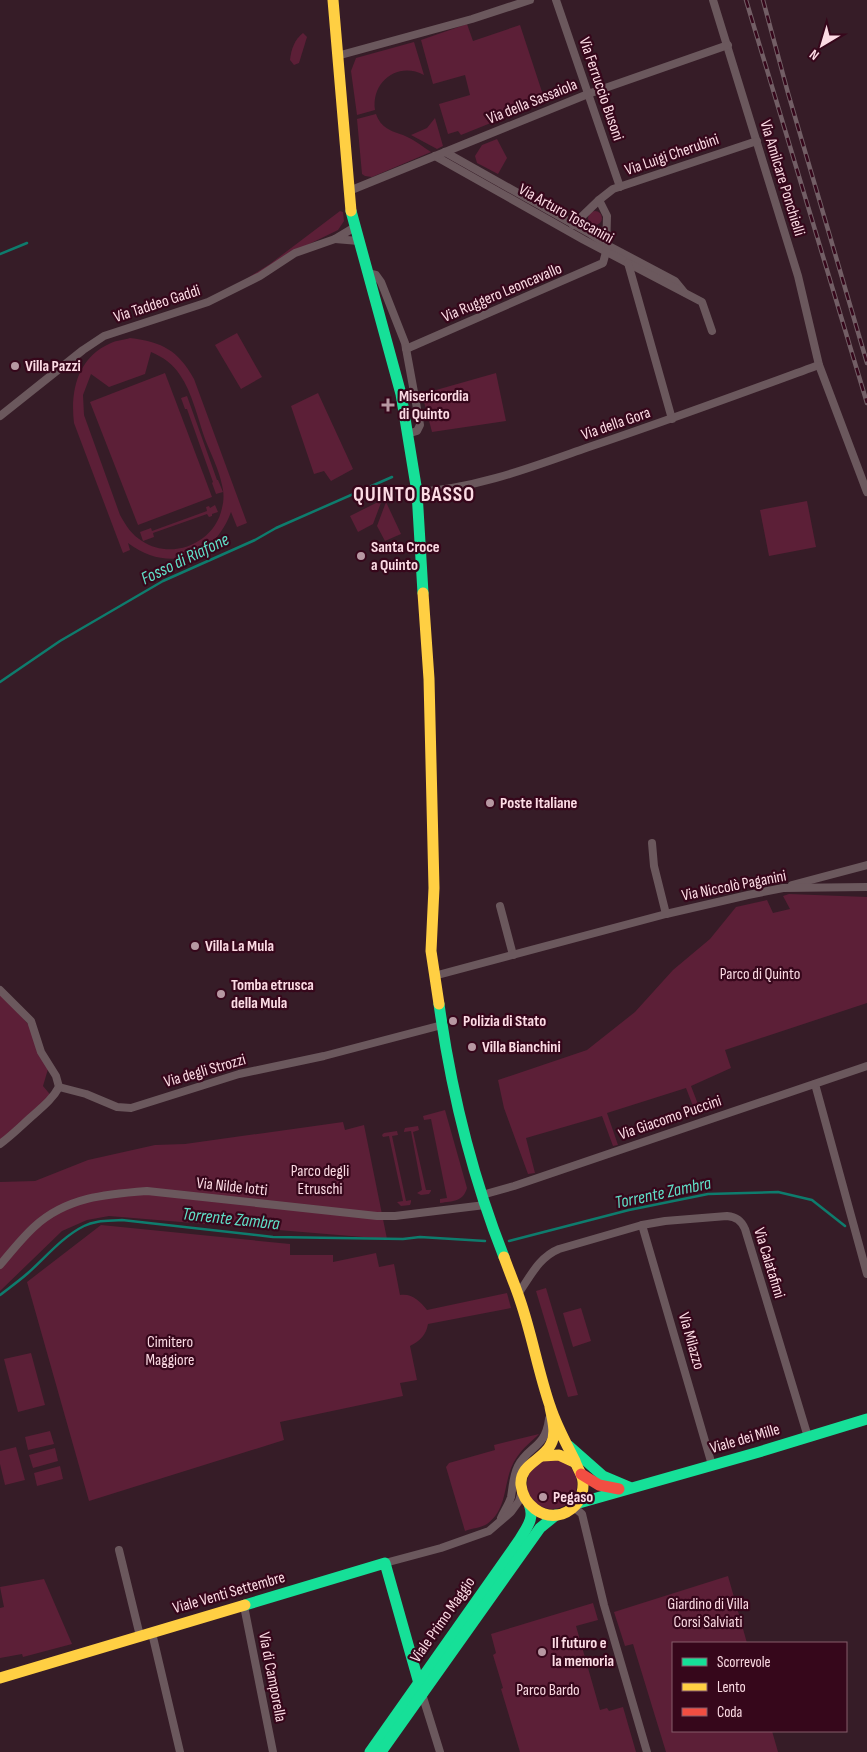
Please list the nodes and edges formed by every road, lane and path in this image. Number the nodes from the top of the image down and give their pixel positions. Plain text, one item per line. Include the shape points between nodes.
1 (333, 0) edge
2 (530, 0) edge
3 (556, 0) edge
4 (713, 0) edge
5 (728, 45) junction
6 (337, 56) junction
7 (588, 94) junction
8 (756, 141) junction
9 (445, 152) junction
10 (435, 156) junction
11 (620, 187) junction
12 (349, 191) junction
13 (599, 200) junction
14 (573, 225) junction
15 (355, 227) junction
16 (335, 239) junction
17 (359, 241) junction
18 (606, 252) junction
19 (628, 263) junction
20 (367, 273) junction
21 (685, 293) junction
22 (712, 332) dead end
23 (406, 349) junction
24 (819, 365) junction
25 (0, 416) edge
26 (672, 419) junction
27 (407, 434) junction
28 (417, 492) junction
29 (867, 492) edge
30 (652, 843) dead end
31 (867, 865) edge
32 (867, 887) edge
33 (783, 888) junction
34 (500, 906) dead end
35 (666, 914) junction
36 (514, 955) junction
37 (434, 976) junction
38 (0, 990) edge
39 (442, 1025) junction
40 (867, 1066) edge
41 (815, 1084) junction
42 (59, 1087) junction
43 (0, 1144) edge
44 (483, 1200) junction
45 (642, 1225) junction
46 (0, 1265) edge
47 (867, 1274) edge
48 (518, 1294) junction
49 (550, 1407) junction
50 (867, 1419) edge
51 (808, 1437) junction
52 (565, 1442) junction
53 (540, 1456) junction
54 (574, 1462) junction
55 (712, 1465) junction
56 (582, 1474) junction
57 (631, 1487) junction
58 (522, 1489) junction
59 (529, 1504) junction
60 (577, 1506) junction
61 (556, 1515) junction
62 (498, 1523) junction
63 (119, 1550) dead end
64 (385, 1563) junction
65 (244, 1606) junction
66 (146, 1635) junction
67 (0, 1678) edge
68 (419, 1682) junction
69 (422, 1694) junction
70 (180, 1752) edge
71 (273, 1752) edge
72 (370, 1752) edge
73 (381, 1752) edge
74 (440, 1752) edge
75 (647, 1752) edge

1 - 6 main road
2 - 6 street
3 - 7 street, Via Ferruccio Busoni
4 - 5 street, Via Amilcare Ponchielli
5 - 7 street, Via della Sassaiola
5 - 8 street, Via Amilcare Ponchielli
6 - 12 main road
7 - 9 street, Via della Sassaiola
7 - 11 street, Via Ferruccio Busoni
8 - 11 street, Via Luigi Cherubini
8 - 24 street, Via Amilcare Ponchielli via 798,276
9 - 10 street, Via della Sassaiola
9 - 14 street, Via Arturo Toscanini
10 - 12 street, Via della Sassaiola
10 - 18 street, Via Arturo Toscanini
11 - 13 street, Via Luigi Cherubini
12 - 15 main road
13 - 14 street, Via Arturo Toscanini
13 - 18 street, Via Arturo Toscanini via 607,219
14 - 18 street, Via Arturo Toscanini
15 - 16 street, Via Taddeo Gaddi
15 - 17 main road
16 - 17 street, Via Taddeo Gaddi
16 - 25 street, Via Taddeo Gaddi via 296,253 260,276 208,302 104,336
17 - 20 main road
18 - 19 street, Via Arturo Toscanini
18 - 21 street, Via Arturo Toscanini via 675,281
18 - 23 street, Via Ruggero Leoncavallo via 601,265
19 - 21 street, Via Arturo Toscanini
19 - 26 street
20 - 23 street via 376,275 381,282
20 - 27 main road via 394,367
21 - 22 street, Via Arturo Toscanini via 702,302
23 - 27 street via 420,425 417,431
24 - 26 street, Via della Gora
24 - 29 street, Via Amilcare Ponchielli
26 - 28 street, Via della Gora via 502,476
27 - 28 main road
28 - 37 main road via 429,678
30 - 35 street, Via Niccolò Paganini
31 - 33 street
32 - 33 street, Via Niccolò Paganini
33 - 35 street, Via Niccolò Paganini
34 - 36 street
35 - 36 street, Via Niccolò Paganini
36 - 37 street, Via Niccolò Paganini
37 - 39 main road
38 - 42 street via 31,1021 41,1052
39 - 42 street, Via degli Strozzi via 239,1074 128,1109
39 - 44 main road via 460,1120
40 - 41 street, Via Giacomo Puccini
41 - 44 street, Via Giacomo Puccini via 514,1186
41 - 47 street
42 - 43 street via 53,1098
44 - 46 street, Via Nilde Iotti via 395,1216 147,1192 110,1194 76,1202 43,1219
44 - 48 main road
45 - 48 street, Via Calatafimi via 553,1251 538,1264
45 - 51 street, Via Calatafimi via 727,1216 742,1224
45 - 55 street, Via Milazzo
48 - 49 main road
49 - 52 main road
49 - 53 main road via 553,1439 548,1450
49 - 62 street via 547,1431 518,1466 510,1498
50 - 51 main road, Viale dei Mille
51 - 55 main road, Viale dei Mille
52 - 54 main road
52 - 57 main road via 601,1476
53 - 54 main road via 557,1454
53 - 58 main road via 524,1471
54 - 56 main road
55 - 57 main road, Viale dei Mille
56 - 57 main road via 605,1487
56 - 60 main road via 583,1493
57 - 60 main road
58 - 59 main road
58 - 62 street, Viale Venti Settembre via 519,1501
59 - 61 main road via 540,1512
59 - 68 main road, Viale Primo Maggio via 532,1519 520,1539
60 - 61 main road via 565,1514
60 - 75 street via 582,1514 604,1605
61 - 69 main road, Viale Primo Maggio via 540,1528
62 - 64 street, Viale Venti Settembre via 489,1531 467,1539
63 - 66 street
64 - 65 main road, Viale Venti Settembre
64 - 68 main road
65 - 66 main road, Viale Venti Settembre
65 - 71 street, Via di Camporella
66 - 67 main road, Viale Venti Settembre
66 - 70 street
68 - 69 main road
68 - 72 main road, Viale Primo Maggio
69 - 73 main road, Viale Primo Maggio
69 - 74 street

